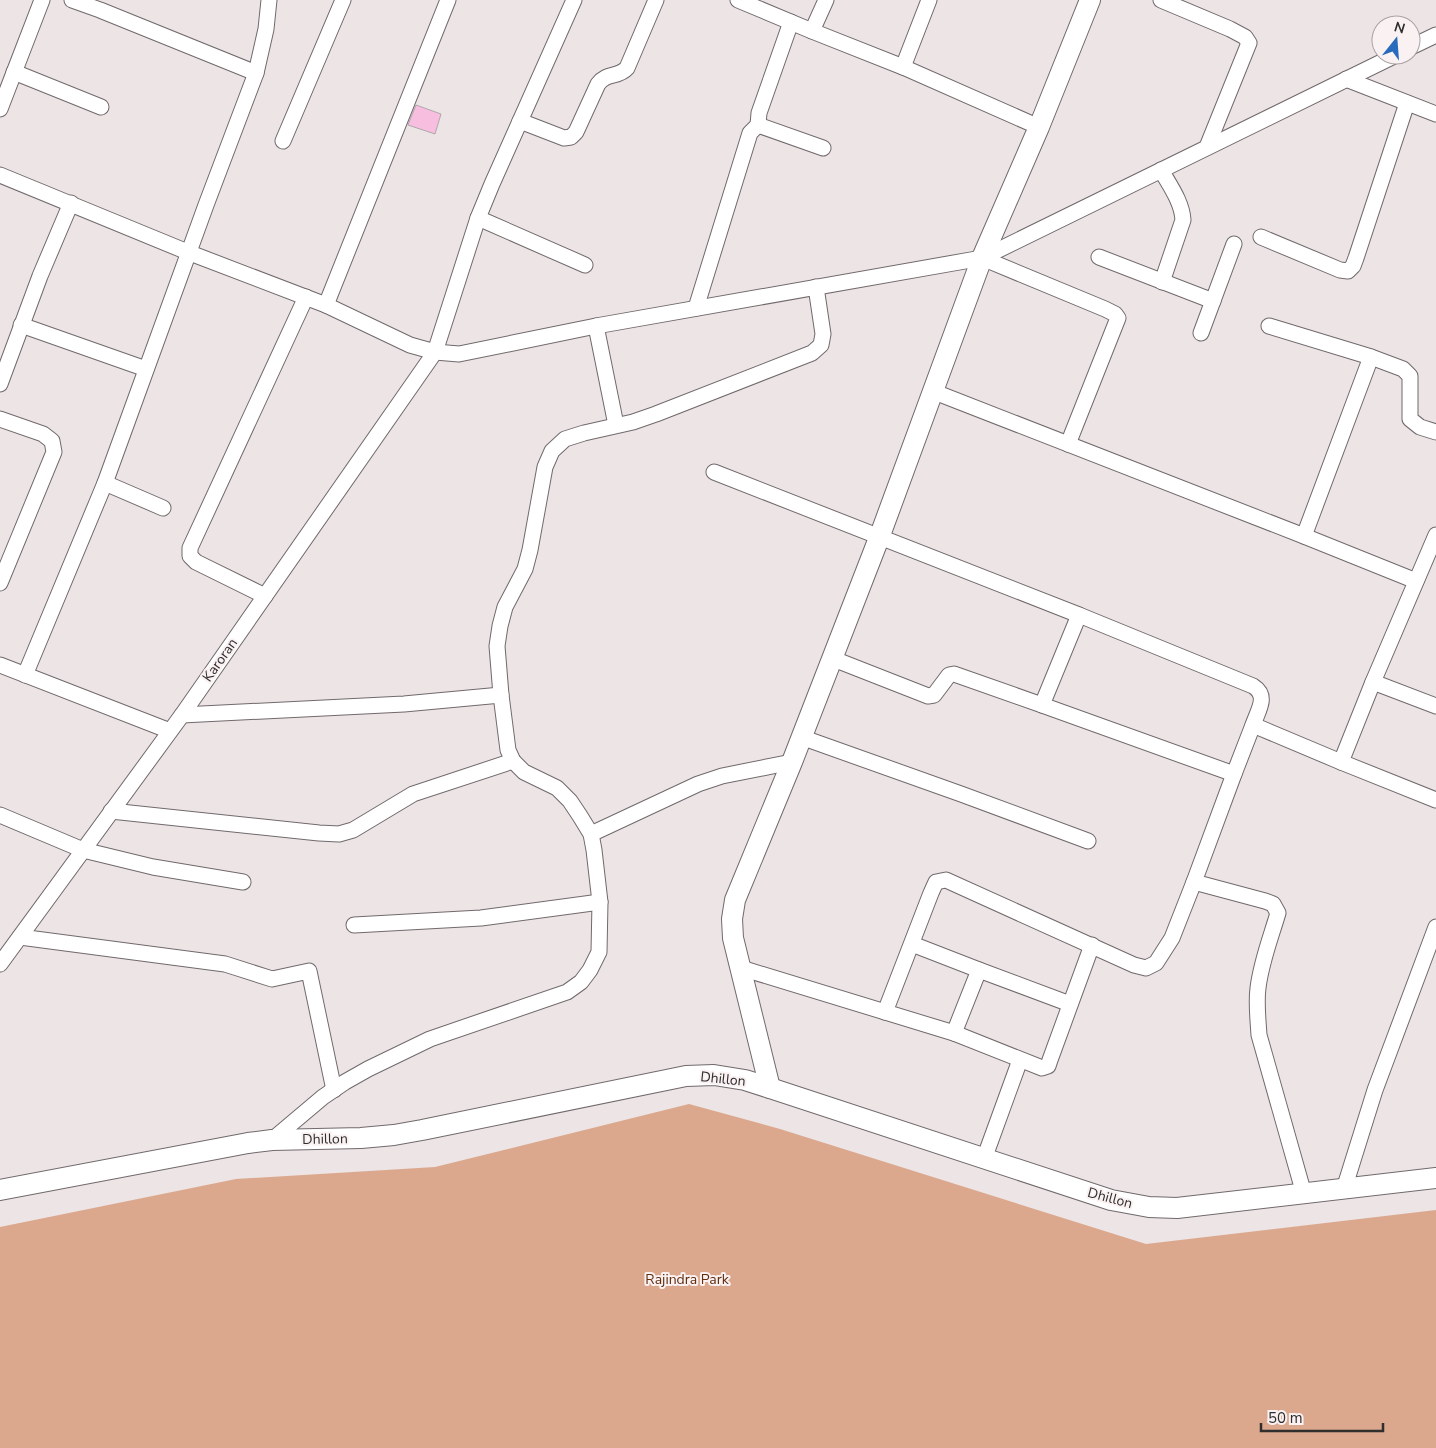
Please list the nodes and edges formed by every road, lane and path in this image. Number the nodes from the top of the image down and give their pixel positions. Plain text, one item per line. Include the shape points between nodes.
1 (42, 0) edge
2 (72, 0) edge
3 (269, 0) edge
4 (343, 0) edge
5 (448, 0) edge
6 (574, 0) edge
7 (656, 0) edge
8 (738, 0) edge
9 (826, 0) edge
10 (929, 0) edge
11 (1090, 0) edge
12 (1161, 0) edge
13 (791, 22) junction
14 (812, 31) junction
15 (1436, 35) edge
16 (1421, 42) edge
17 (1375, 65) edge
18 (904, 67) junction
19 (14, 72) junction
20 (256, 73) junction
21 (1346, 79) junction
22 (1407, 103) junction
23 (101, 107) dead end
24 (0, 108) edge
25 (1436, 114) edge
26 (520, 121) junction
27 (758, 125) junction
28 (1039, 128) junction
29 (283, 141) dead end
30 (823, 148) dead end
31 (1207, 148) junction
32 (1161, 170) junction
33 (0, 175) edge
34 (71, 203) junction
35 (478, 218) junction
36 (1262, 237) dead end
37 (1234, 244) dead end
38 (190, 253) junction
39 (1099, 257) dead end
40 (982, 258) junction
41 (585, 265) dead end
42 (1162, 282) junction
43 (816, 287) junction
44 (306, 297) junction
45 (1213, 301) junction
46 (326, 305) junction
47 (696, 308) junction
48 (21, 326) junction
49 (596, 326) junction
50 (1269, 326) dead end
51 (1201, 333) dead end
52 (6, 350) edge
53 (435, 352) junction
54 (1371, 357) junction
55 (146, 369) junction
56 (0, 384) edge
57 (932, 391) junction
58 (0, 419) edge
59 (616, 425) junction
60 (1436, 432) edge
61 (1068, 444) junction
62 (714, 472) dead end
63 (105, 483) junction
64 (163, 508) dead end
65 (1304, 536) junction
66 (1436, 537) edge
67 (879, 538) junction
68 (1416, 581) junction
69 (0, 583) edge
70 (264, 596) junction
71 (1079, 615) junction
72 (831, 658) junction
73 (0, 665) edge
74 (25, 675) junction
75 (1373, 682) junction
76 (501, 695) junction
77 (1042, 705) junction
78 (1436, 706) edge
79 (182, 714) junction
80 (1253, 725) junction
81 (170, 731) junction
82 (801, 737) junction
83 (513, 761) junction
84 (792, 762) junction
85 (1341, 762) junction
86 (1234, 774) junction
87 (1436, 800) edge
88 (111, 811) junction
89 (0, 815) edge
90 (591, 834) junction
91 (1088, 841) dead end
92 (83, 850) junction
93 (243, 882) dead end
94 (1194, 882) junction
95 (600, 902) junction
96 (354, 925) dead end
97 (1436, 927) edge
98 (20, 937) junction
99 (912, 944) junction
100 (1092, 945) junction
101 (0, 964) edge
102 (741, 968) junction
103 (979, 970) junction
104 (1070, 1004) junction
105 (885, 1012) junction
106 (954, 1033) junction
107 (1020, 1060) junction
108 (770, 1088) junction
109 (334, 1090) junction
110 (272, 1140) junction
111 (984, 1159) junction
112 (1436, 1178) edge
113 (1344, 1189) junction
114 (0, 1190) edge
115 (1304, 1194) junction

1 - 19 street
2 - 20 street
3 - 20 street
4 - 29 street
5 - 46 street
6 - 26 street, Karoran
7 - 26 street via 627,68 622,73 602,78 571,137 564,138
8 - 13 street
9 - 14 street
10 - 18 street
11 - 28 street
12 - 31 street via 1230,29 1245,37 1248,43
13 - 14 street
13 - 27 street via 759,113
14 - 18 street
15 - 16 street
17 - 21 street
18 - 28 street
19 - 23 street
19 - 24 street
20 - 38 street
21 - 22 street
21 - 31 street
22 - 25 street
22 - 36 street via 1356,258 1348,271
26 - 35 street, Karoran
27 - 30 street
27 - 47 street via 750,133
28 - 40 street
31 - 32 street
32 - 40 street
32 - 42 street via 1179,204 1183,220
33 - 34 street
34 - 38 street
34 - 48 street
35 - 41 street
35 - 53 street, Karoran
37 - 45 street
38 - 44 street
38 - 55 street
39 - 42 street
40 - 43 street
40 - 57 street
40 - 61 street via 1105,309 1118,318
42 - 45 street
43 - 47 street
43 - 59 street via 823,334 821,345 812,352 656,414
44 - 46 street
44 - 70 street via 190,548 190,556 196,562
45 - 51 street
46 - 53 street via 410,345
47 - 49 street
48 - 52 street
48 - 55 street
49 - 53 street via 459,354
49 - 59 street
50 - 54 street
52 - 56 street
53 - 70 street, Karoran
54 - 60 street via 1403,369 1410,376 1410,419 1420,427
54 - 65 street
55 - 63 street
57 - 61 street
57 - 67 street
58 - 69 street via 43,434 52,441 54,452
59 - 76 street via 565,440 548,459 525,569 505,607 500,626 497,646
61 - 65 street
62 - 67 street
63 - 64 street
63 - 74 street
65 - 68 street
66 - 68 street
67 - 71 street
67 - 72 street
68 - 75 street
70 - 79 street, Karoran
71 - 77 street
71 - 80 street via 1260,690 1262,699
72 - 77 street via 928,696 934,695 949,675 954,674
72 - 82 street
73 - 74 street
74 - 81 street
75 - 78 street
75 - 85 street
76 - 79 street via 404,704
76 - 83 street via 508,750
77 - 86 street
79 - 81 street, Karoran
80 - 85 street
80 - 86 street
81 - 88 street, Karoran
82 - 84 street
82 - 91 street
83 - 88 street via 413,794 353,830 339,834
83 - 90 street via 524,772 557,788 575,808
84 - 90 street via 698,784
84 - 102 street via 735,900 733,938
85 - 87 street
86 - 94 street
88 - 92 street, Karoran
89 - 92 street
90 - 95 street
92 - 93 street via 153,867
92 - 98 street, Karoran
94 - 100 street via 1172,938 1156,963 1146,968 1134,965
94 - 115 street via 1265,901 1273,904 1278,913 1258,988 1259,1035
95 - 96 street via 481,918
95 - 109 street via 599,952 581,982 567,992 430,1039 368,1069
97 - 113 street via 1375,1090
98 - 101 street, Karoran
98 - 109 street via 225,964 272,979 309,971
99 - 100 street via 936,882 946,880
99 - 103 street
99 - 105 street
100 - 104 street
102 - 105 street
102 - 108 street
103 - 104 street
103 - 106 street
104 - 107 street via 1048,1066 1042,1068
105 - 106 street
106 - 107 street
107 - 111 street
108 - 110 street, Dhillon via 714,1075 686,1076 394,1135
108 - 111 street, Dhillon
109 - 110 street
110 - 114 street, Dhillon
111 - 115 street, Dhillon via 1112,1200 1149,1208 1177,1208
112 - 113 street, Dhillon
113 - 115 street, Dhillon

